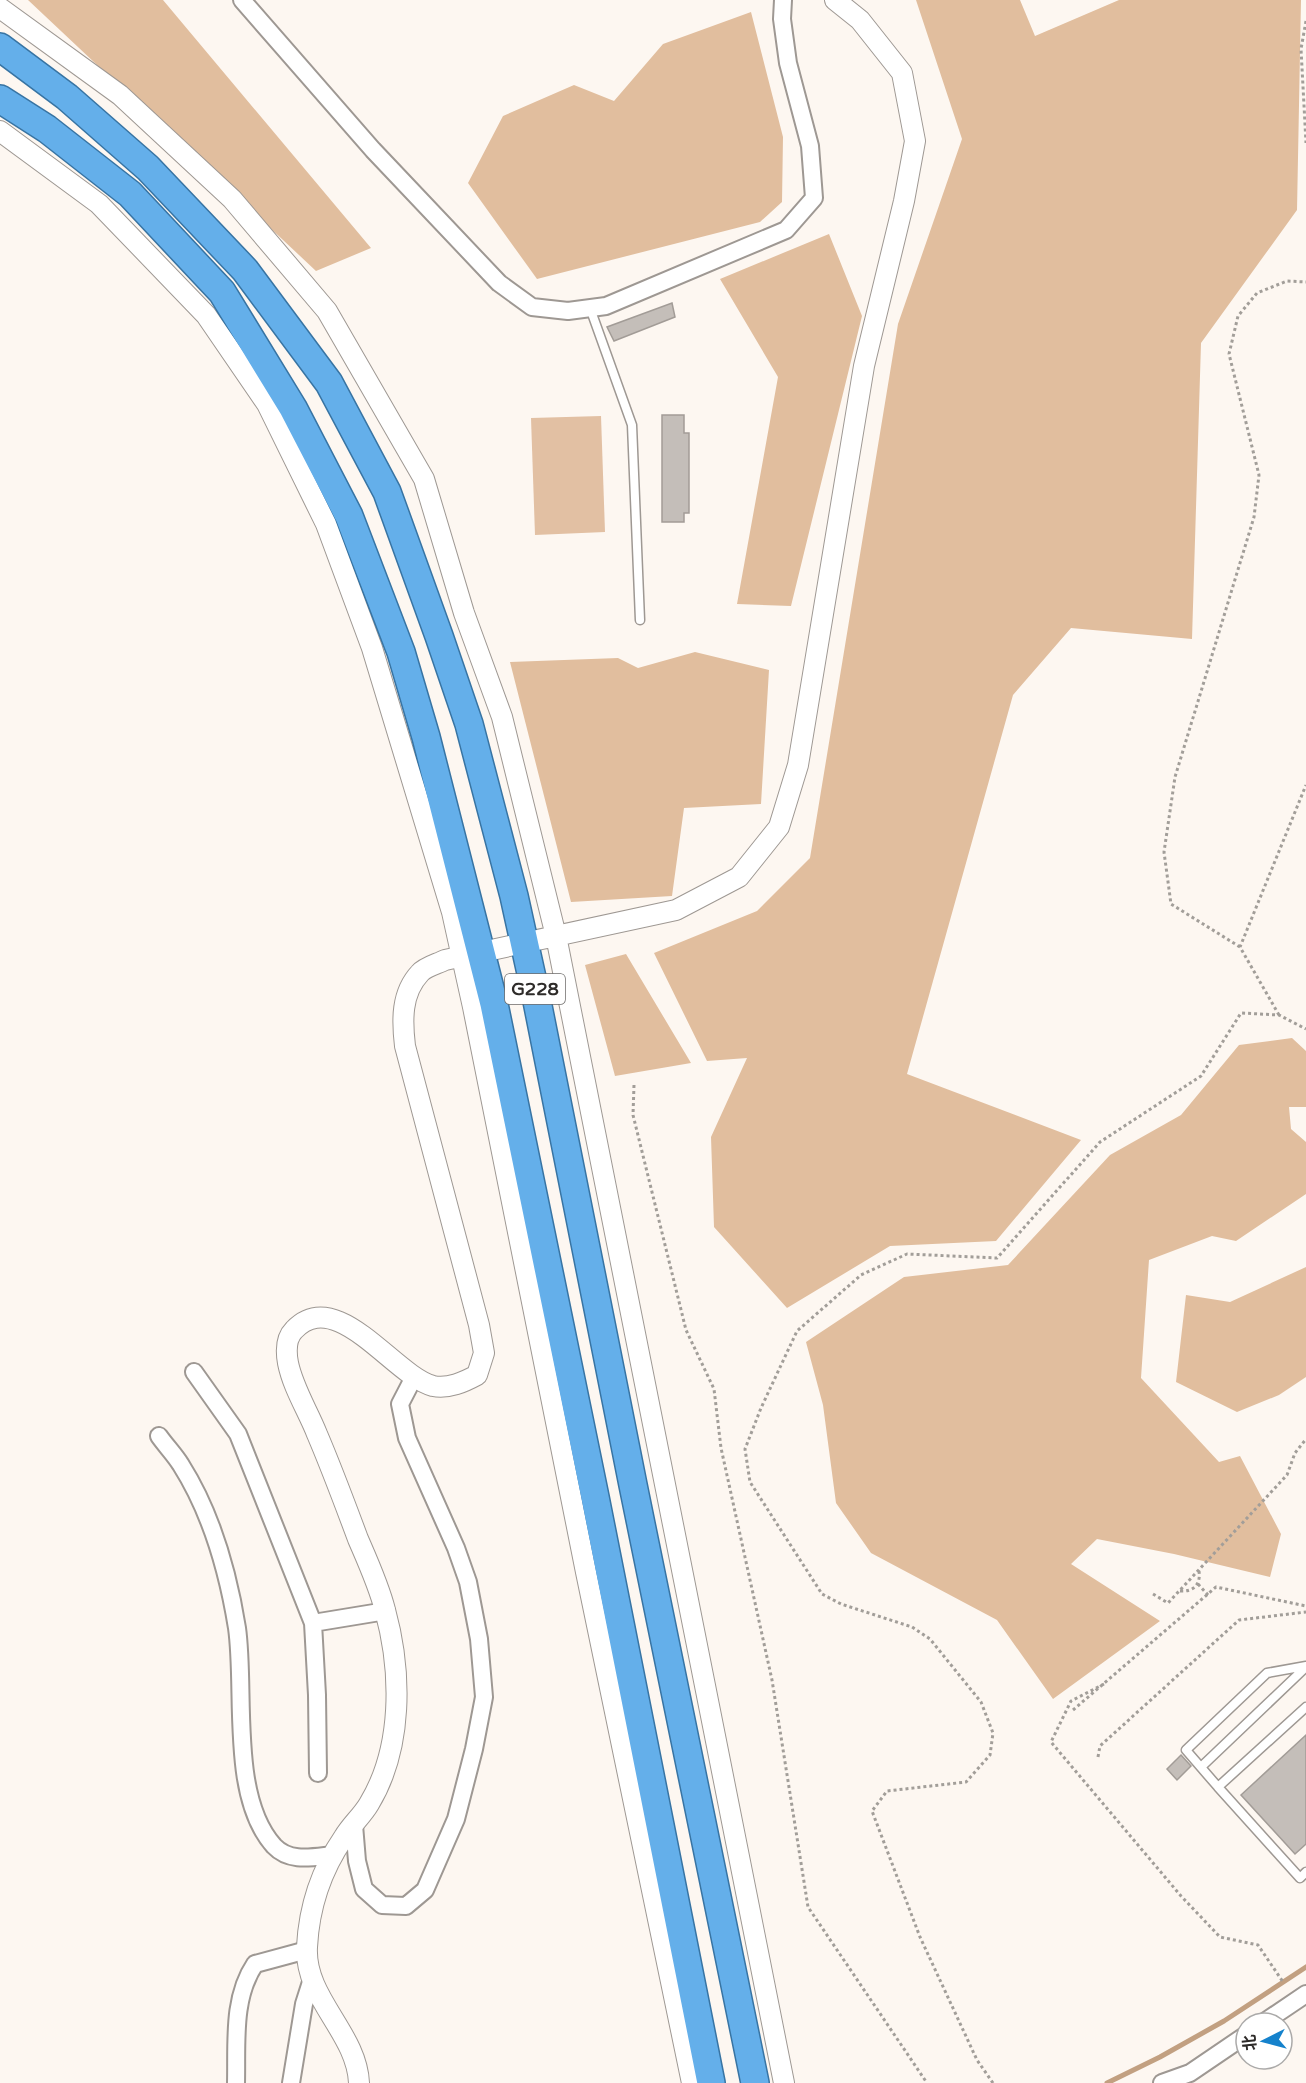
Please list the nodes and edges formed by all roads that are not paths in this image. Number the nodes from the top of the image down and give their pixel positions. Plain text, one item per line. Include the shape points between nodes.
1 (242, 0) edge
2 (783, 0) edge
3 (836, 0) edge
4 (0, 8) edge
5 (0, 47) edge
6 (0, 99) edge
7 (0, 131) edge
8 (590, 308) junction
9 (640, 620) dead end
10 (555, 936) junction
11 (524, 942) junction
12 (471, 954) junction
13 (194, 1372) dead end
14 (414, 1377) junction
15 (159, 1436) dead end
16 (386, 1611) junction
17 (313, 1623) junction
18 (1306, 1666) edge
19 (1306, 1707) edge
20 (1201, 1767) junction
21 (318, 1773) dead end
22 (1218, 1787) junction
23 (354, 1825) junction
24 (334, 1854) junction
25 (1306, 1872) edge
26 (671, 1879) junction
27 (307, 1950) junction
28 (312, 1979) junction
29 (1306, 1994) edge
30 (1281, 2011) edge
31 (1234, 2043) edge
32 (236, 2083) edge
33 (291, 2083) edge
34 (359, 2083) edge
35 (692, 2083) edge
36 (711, 2083) edge
37 (725, 2083) edge
38 (754, 2083) edge
39 (784, 2083) edge
40 (1162, 2083) edge

1 - 8 street via 373,150 499,283 532,307 568,311
2 - 8 street via 788,63 810,146 814,198 786,230 606,306
3 - 10 street via 860,20 902,73 915,141 864,366 798,765 779,827 739,877 676,910
4 - 10 street via 120,95 224,191 327,311 424,479 464,613 502,717
5 - 11 highway, G228 via 67,97 148,168 245,270 329,383 387,492 439,636 469,724
6 - 12 highway, G228 via 47,129 130,194 222,292 293,408 349,516 401,652 426,737
7 - 12 street via 99,204 206,315 267,404 326,524 372,648 452,912
8 - 9 lane via 632,425
10 - 11 street
10 - 39 street
11 - 12 street
11 - 38 highway, G228
12 - 14 street via 420,972 408,992 402,1019 405,1046 484,1353 477,1375 459,1385 434,1386
12 - 26 highway, G228 via 494,1004
12 - 35 street via 584,1561
13 - 17 street via 238,1434
14 - 16 street via 383,1350 331,1319 319,1317 300,1324 288,1340 288,1364
14 - 23 street via 400,1404 407,1438 468,1582 479,1639 484,1697 456,1819 425,1890 406,1906 382,1905 364,1889
15 - 24 street via 181,1465 218,1541 237,1630 250,1804 268,1837 283,1853 304,1858
16 - 17 street
16 - 23 street via 396,1668 395,1720 381,1780
17 - 21 street
18 - 20 lane
18 - 20 lane via 1268,1673 1186,1750
19 - 22 lane
20 - 22 lane
22 - 25 lane via 1300,1878
23 - 24 street
24 - 27 street via 315,1895
26 - 36 highway, G228
26 - 37 highway via 701,1970
27 - 28 street
27 - 32 street via 255,1964 246,1977 239,1999
28 - 33 street
28 - 34 street via 350,2046
29 - 30 street
31 - 40 street via 1190,2073

